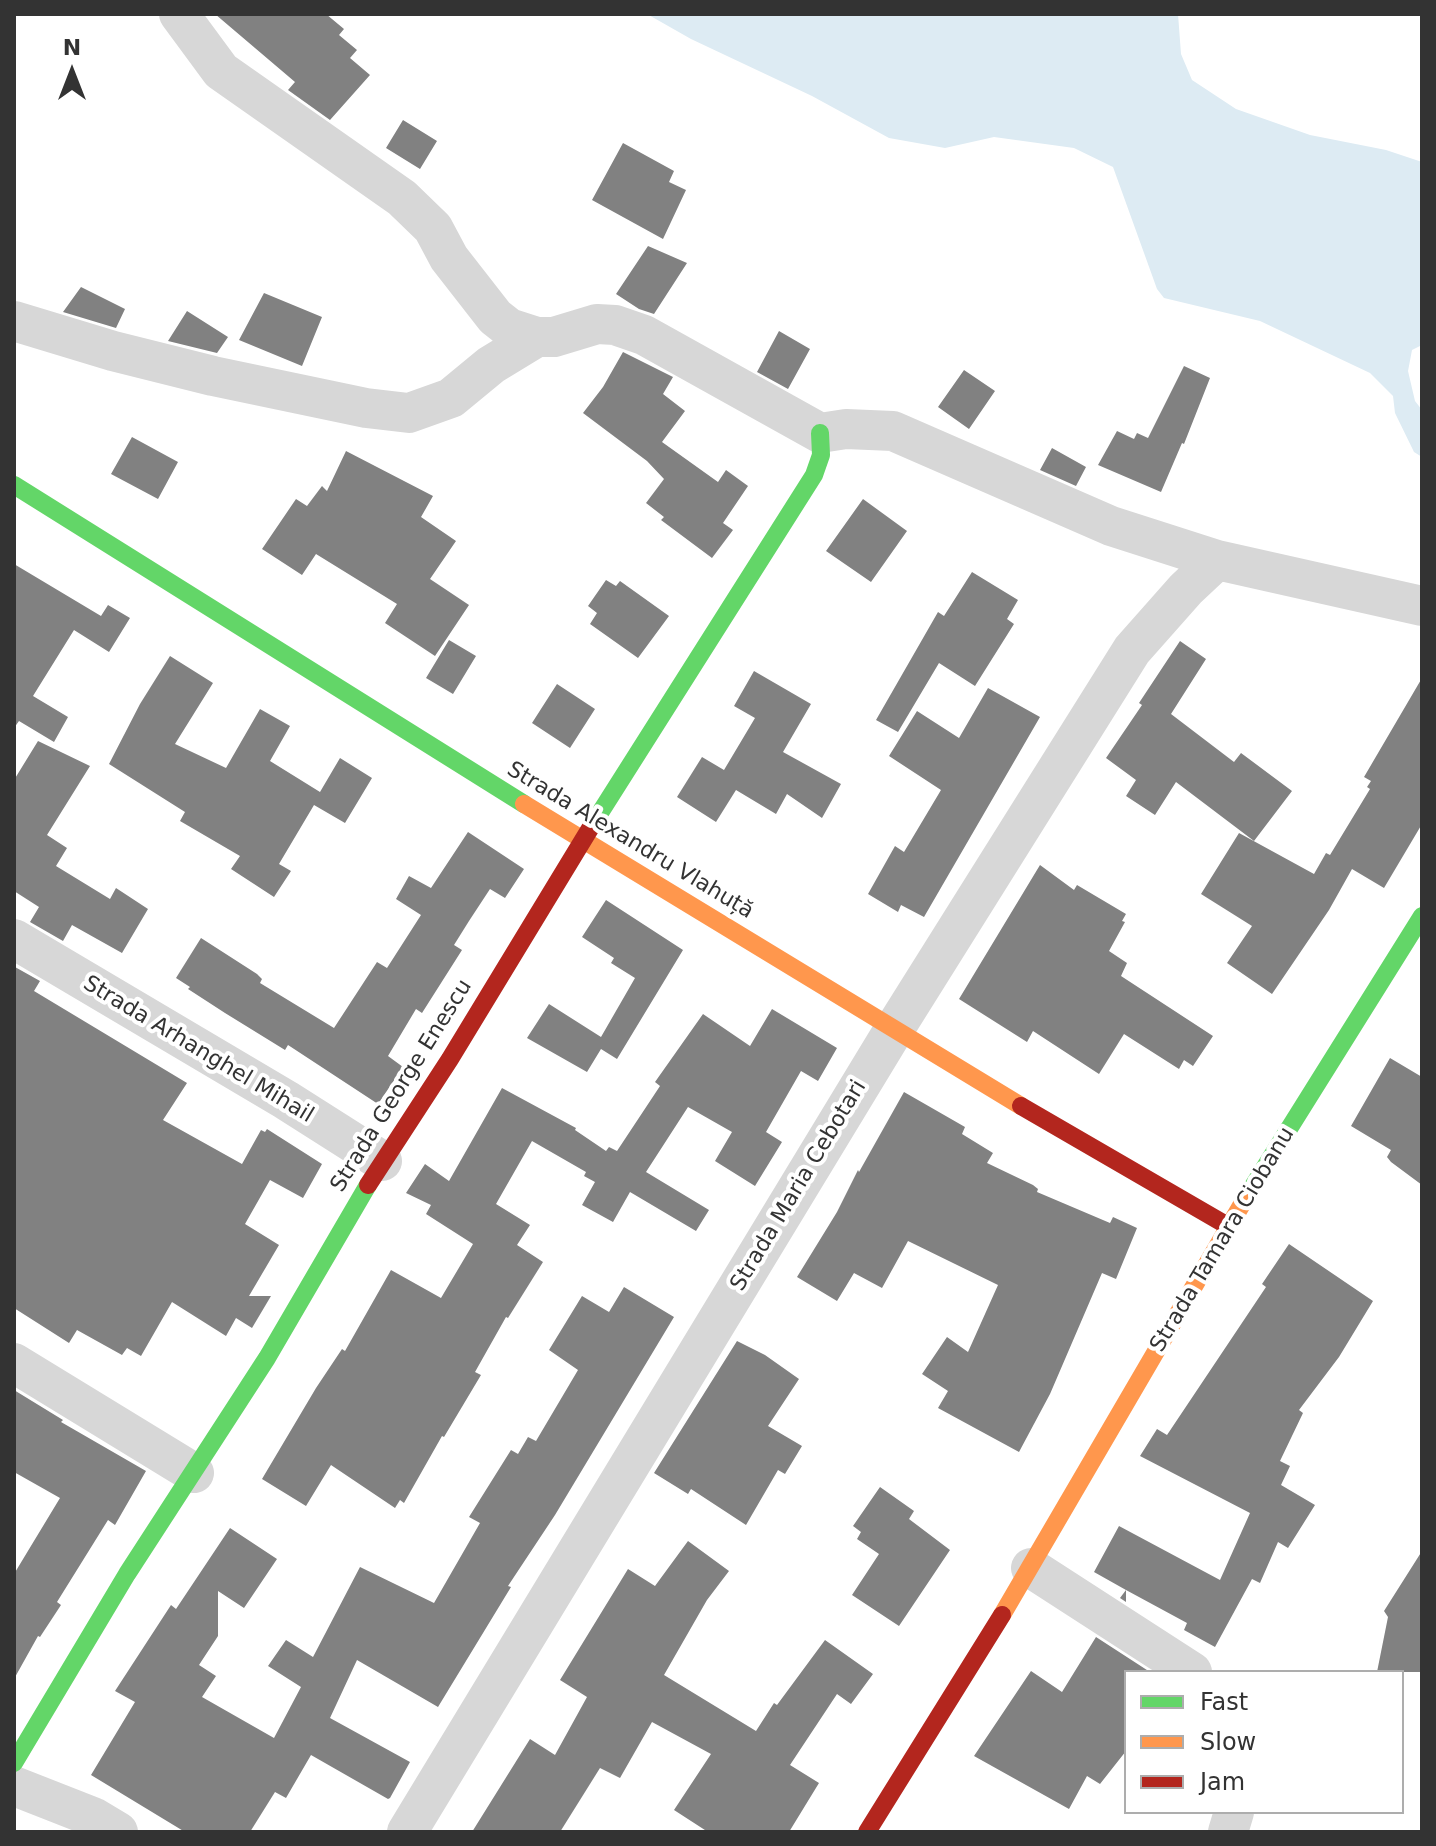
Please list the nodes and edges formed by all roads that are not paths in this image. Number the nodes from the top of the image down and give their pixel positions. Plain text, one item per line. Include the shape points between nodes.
1 (179, 14) edge
2 (14, 321) edge
3 (537, 337) junction
4 (820, 433) junction
5 (14, 485) edge
6 (1217, 560) junction
7 (1422, 606) edge
8 (582, 841) junction
9 (1422, 916) edge
10 (14, 939) edge
11 (895, 1028) junction
12 (382, 1161) junction
13 (1228, 1226) junction
14 (14, 1363) edge
15 (194, 1473) junction
16 (1031, 1568) junction
17 (1189, 1670) edge
18 (14, 1763) edge
19 (14, 1786) edge
20 (118, 1832) edge
21 (407, 1832) edge
22 (867, 1832) edge

1 - 3 street via 221,71 402,198 433,228 449,258 495,317
2 - 3 street via 213,376 409,413 451,398
3 - 4 street via 615,325 644,335
4 - 6 street via 893,431 1111,526
4 - 8 street, Strada George Enescu via 821,455 814,475
5 - 8 street, Strada Аlexandru Vlahuță
6 - 7 street
6 - 11 street, Strada Maria Cebotari via 1132,650
8 - 11 street, Strada Аlexandru Vlahuță
8 - 12 street, Strada George Enescu
9 - 13 street, Strada Tamara Ciobanu
10 - 12 street, Strada Arhanghel Mihail
11 - 13 street, Strada Аlexandru Vlahuță
11 - 21 street, Strada Maria Cebotari
12 - 15 street, Strada George Enescu
13 - 16 street, Strada Tamara Ciobanu
14 - 15 street
15 - 18 street, Strada George Enescu
16 - 17 street
16 - 22 street, Strada Tamara Ciobanu
19 - 20 street

